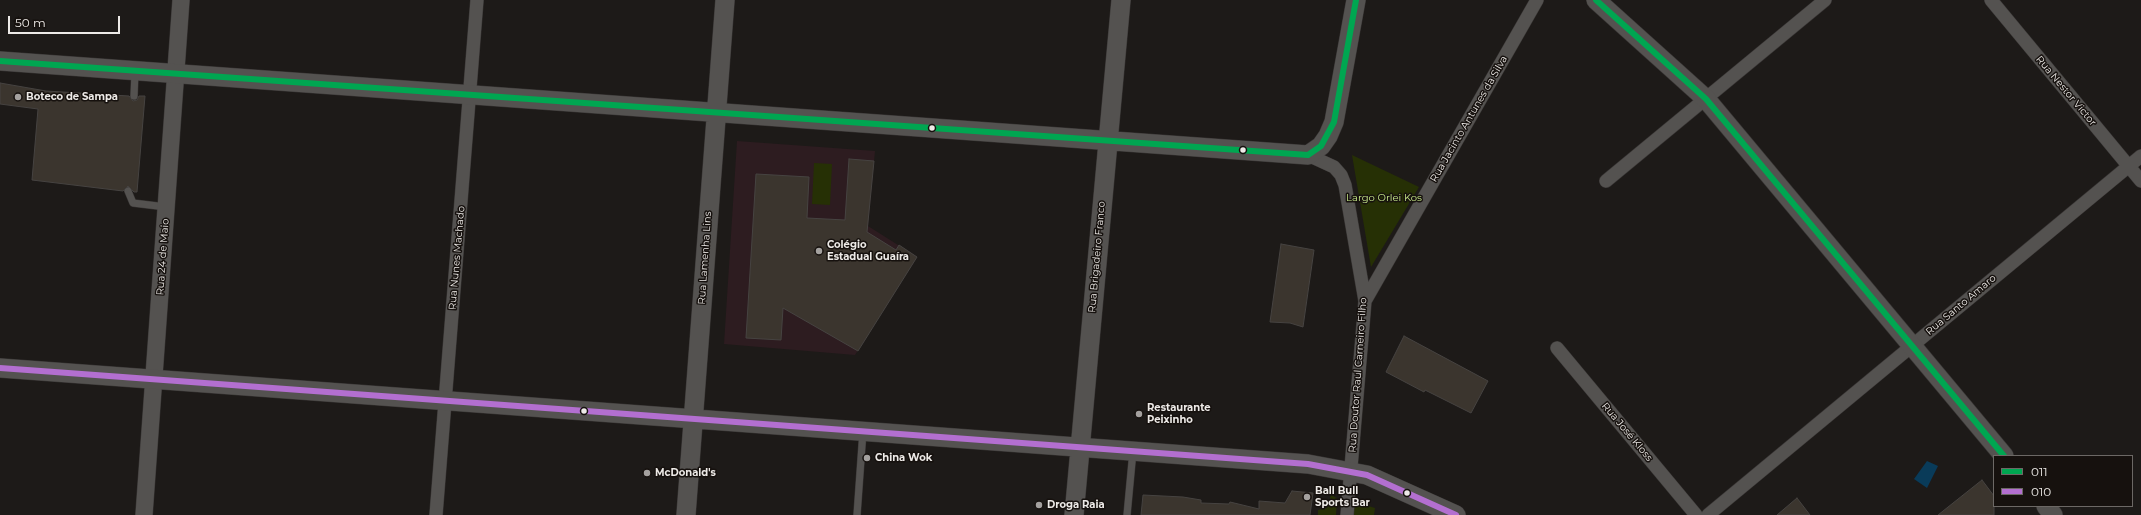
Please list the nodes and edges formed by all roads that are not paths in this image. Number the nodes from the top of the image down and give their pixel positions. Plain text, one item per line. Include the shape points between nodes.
1 (181, 0) edge
2 (478, 0) edge
3 (725, 0) edge
4 (1121, 0) edge
5 (1356, 0) edge
6 (1537, 0) edge
7 (1596, 0) edge
8 (1825, 0) edge
9 (1991, 0) edge
10 (0, 61) edge
11 (135, 71) junction
12 (176, 74) junction
13 (470, 95) junction
14 (134, 96) dead end
15 (1706, 99) junction
16 (716, 112) junction
17 (1108, 140) junction
18 (1308, 155) junction
19 (2141, 156) edge
20 (2129, 166) junction
21 (2141, 181) edge
22 (1606, 182) dead end
23 (128, 191) dead end
24 (166, 207) junction
25 (1365, 301) junction
26 (1912, 346) junction
27 (1557, 348) dead end
28 (0, 368) edge
29 (154, 379) junction
30 (446, 401) junction
31 (693, 419) junction
32 (863, 431) junction
33 (1080, 447) junction
34 (1133, 451) junction
35 (2003, 455) edge
36 (1351, 471) junction
37 (2047, 507) edge
38 (144, 515) edge
39 (436, 515) edge
40 (686, 515) edge
41 (857, 515) edge
42 (1074, 515) edge
43 (1127, 515) edge
44 (1347, 515) edge
45 (1456, 515) edge
46 (1696, 515) edge
47 (1708, 515) edge
48 (2053, 515) edge

1 - 12 street, Rua 24 de Maio
2 - 13 street, Rua Nunes Machado
3 - 16 main road, Rua Lamenha Lins
4 - 17 main road, Rua Brigadeiro Franco
5 - 18 main road via 1334,122 1321,146
6 - 25 street, Rua Jacinto Antunes da Silva
7 - 15 main road
8 - 15 street
9 - 20 street, Rua Nestor Victor
10 - 11 main road
11 - 12 main road
11 - 14 lane
12 - 13 main road
12 - 24 street, Rua 24 de Maio
13 - 16 main road
13 - 30 street, Rua Nunes Machado
15 - 22 street
15 - 26 main road
16 - 17 main road
16 - 31 main road, Rua Lamenha Lins
17 - 18 main road
17 - 33 main road, Rua Brigadeiro Franco
18 - 25 street, Rua Doutor Raul Carneiro Filho via 1334,167 1343,180
19 - 20 street, Rua Santo Amaro
20 - 21 street, Rua Nestor Victor
20 - 26 street, Rua Santo Amaro
23 - 24 lane via 133,203
24 - 29 street, Rua 24 de Maio
25 - 36 street, Rua Doutor Raul Carneiro Filho
26 - 35 main road
26 - 47 street, Rua Santo Amaro
27 - 46 street, Rua José Kloss
28 - 29 main road
29 - 30 main road
29 - 38 street, Rua 24 de Maio
30 - 31 main road
30 - 39 street, Rua Nunes Machado
31 - 32 main road
31 - 40 main road, Rua Lamenha Lins
32 - 33 main road
32 - 41 lane
33 - 34 main road
33 - 42 main road, Rua Brigadeiro Franco
34 - 36 main road via 1308,464
34 - 43 lane
36 - 44 street, Rua Doutor Raul Carneiro Filho
36 - 45 main road via 1384,482
37 - 48 main road

